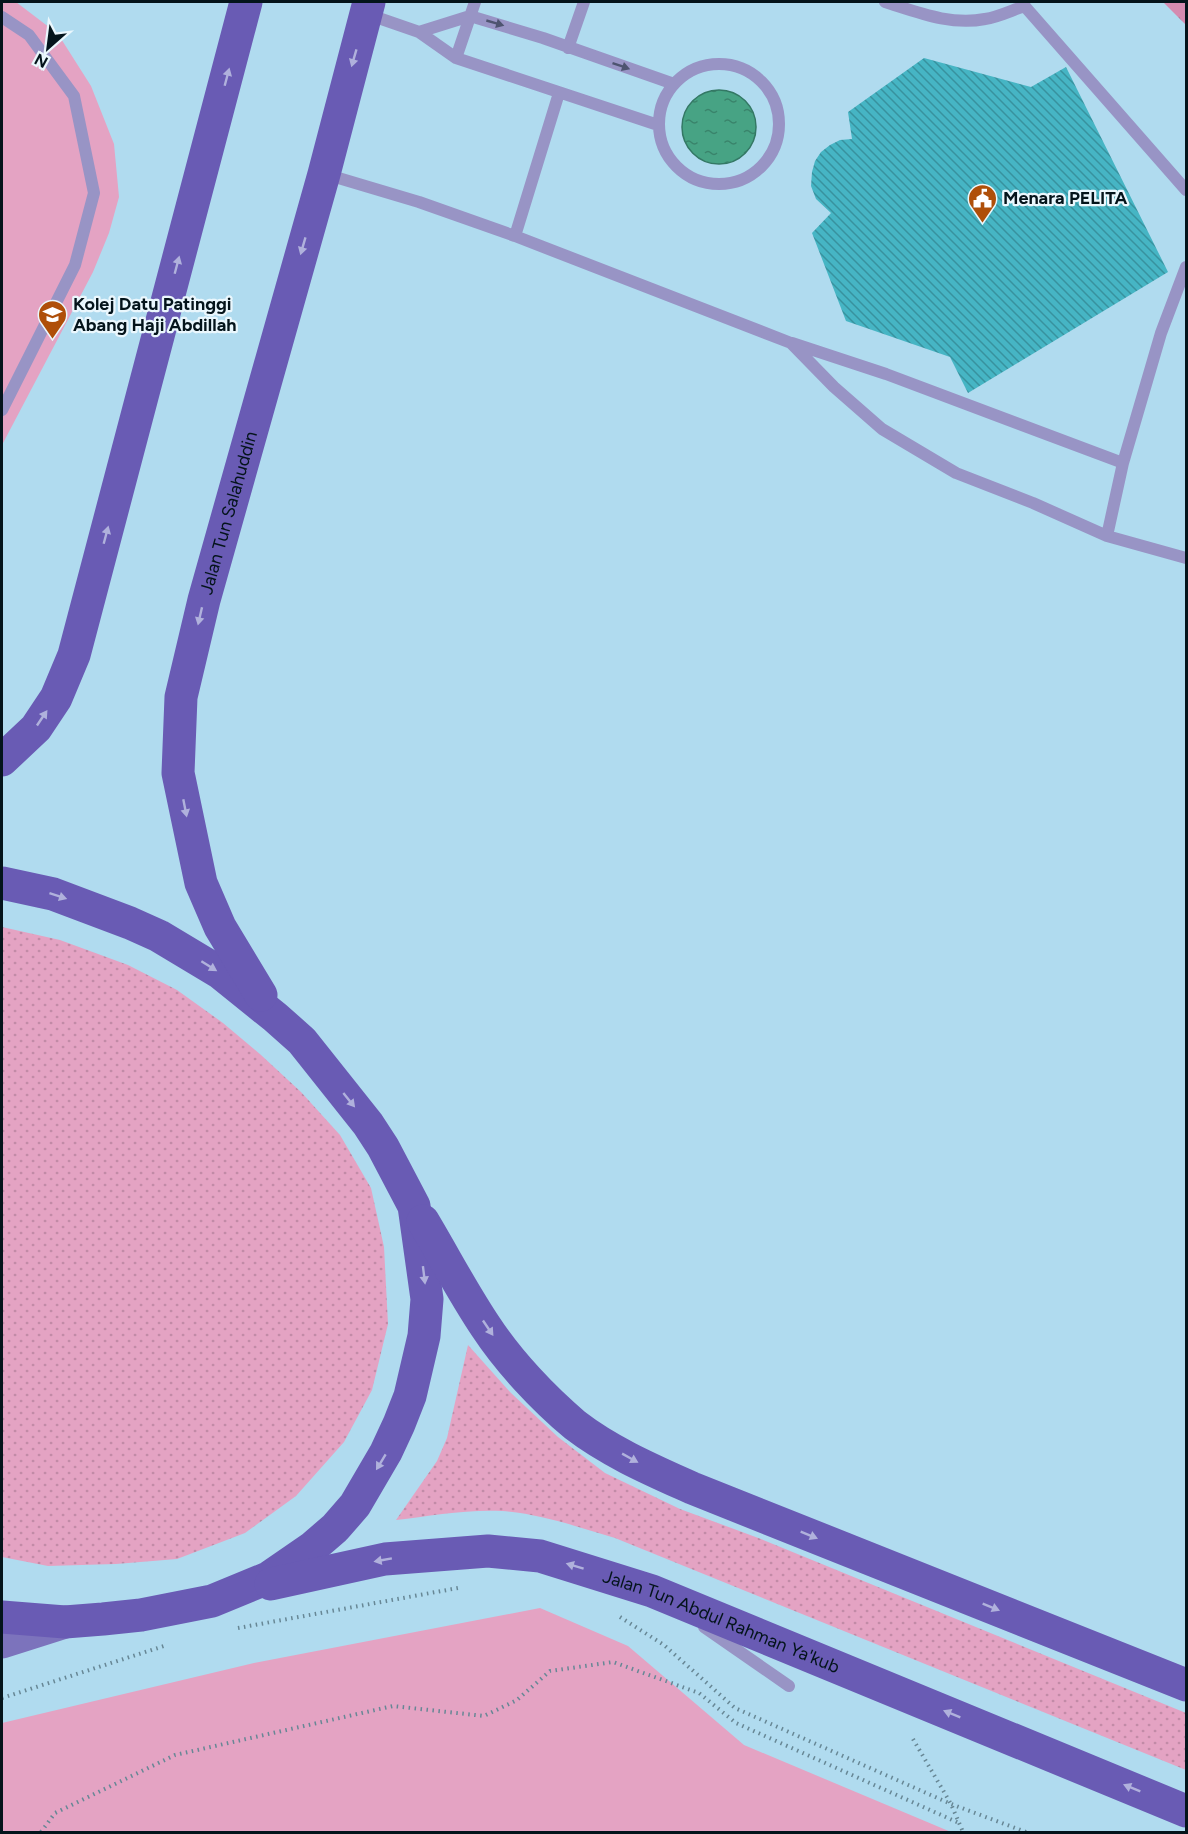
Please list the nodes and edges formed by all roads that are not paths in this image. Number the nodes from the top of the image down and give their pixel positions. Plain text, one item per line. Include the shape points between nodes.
1 (246, 2) edge
2 (475, 2) edge
3 (584, 2) edge
4 (885, 2) edge
5 (1023, 4) edge
6 (368, 8) edge
7 (2, 16) edge
8 (470, 16) junction
9 (419, 32) junction
10 (568, 48) junction
11 (456, 58) junction
12 (674, 84) junction
13 (558, 93) junction
14 (658, 125) junction
15 (324, 174) junction
16 (1186, 190) edge
17 (515, 236) junction
18 (1186, 267) edge
19 (791, 343) junction
20 (2, 410) edge
21 (1124, 463) junction
22 (1107, 536) junction
23 (1186, 558) edge
24 (2, 760) edge
25 (2, 883) edge
26 (274, 1017) junction
27 (414, 1206) junction
28 (652, 1591) junction
29 (236, 1592) junction
30 (2, 1617) edge
31 (65, 1622) junction
32 (2, 1642) edge
33 (1186, 1685) edge
34 (789, 1686) dead end
35 (1186, 1811) edge

24 -> 1 main road via 36,728 56,698 74,655
2 - 8 lane
3 - 10 lane
4 - 5 lane via 960,20 985,19
5 - 16 lane
6 - 9 lane
6 -> 15 main road, Jalan Tun Salahuddin
7 - 20 lane via 29,35 74,96 94,193 75,265
8 - 9 lane
8 -> 10 lane
8 - 11 lane
9 - 11 lane
10 -> 12 lane
11 - 13 lane
12 - 14 lane via 660,110
12 - 14 lane via 689,72 708,65 728,65 747,71 774,98 779,117 778,137 771,155 759,170 743,180 723,185 704,183 686,175 672,161 662,144
13 - 14 lane
13 - 17 lane
15 - 17 lane
15 -> 26 main road, Jalan Tun Salahuddin via 204,600 181,697 178,772 201,883 220,927
17 - 19 lane
18 - 21 lane via 1161,333
19 - 21 lane via 886,374
19 - 22 lane via 882,429 956,473
21 - 22 lane
22 - 23 lane
25 -> 26 main road via 53,894 159,936 219,972
26 -> 27 main road via 302,1041 368,1124
27 -> 29 main road via 427,1299 424,1336 410,1396 395,1434 355,1505 335,1528 289,1565
27 -> 33 main road via 486,1327 511,1361 576,1425 608,1446 692,1488
28 -> 29 main road, Jalan Tun Abdul Rahman Ya'kub via 540,1556 488,1551 385,1559
28 - 34 lane
35 -> 28 main road, Jalan Tun Abdul Rahman Ya'kub
29 - 31 main road via 212,1601 141,1615
30 - 31 main road
31 - 32 main road

